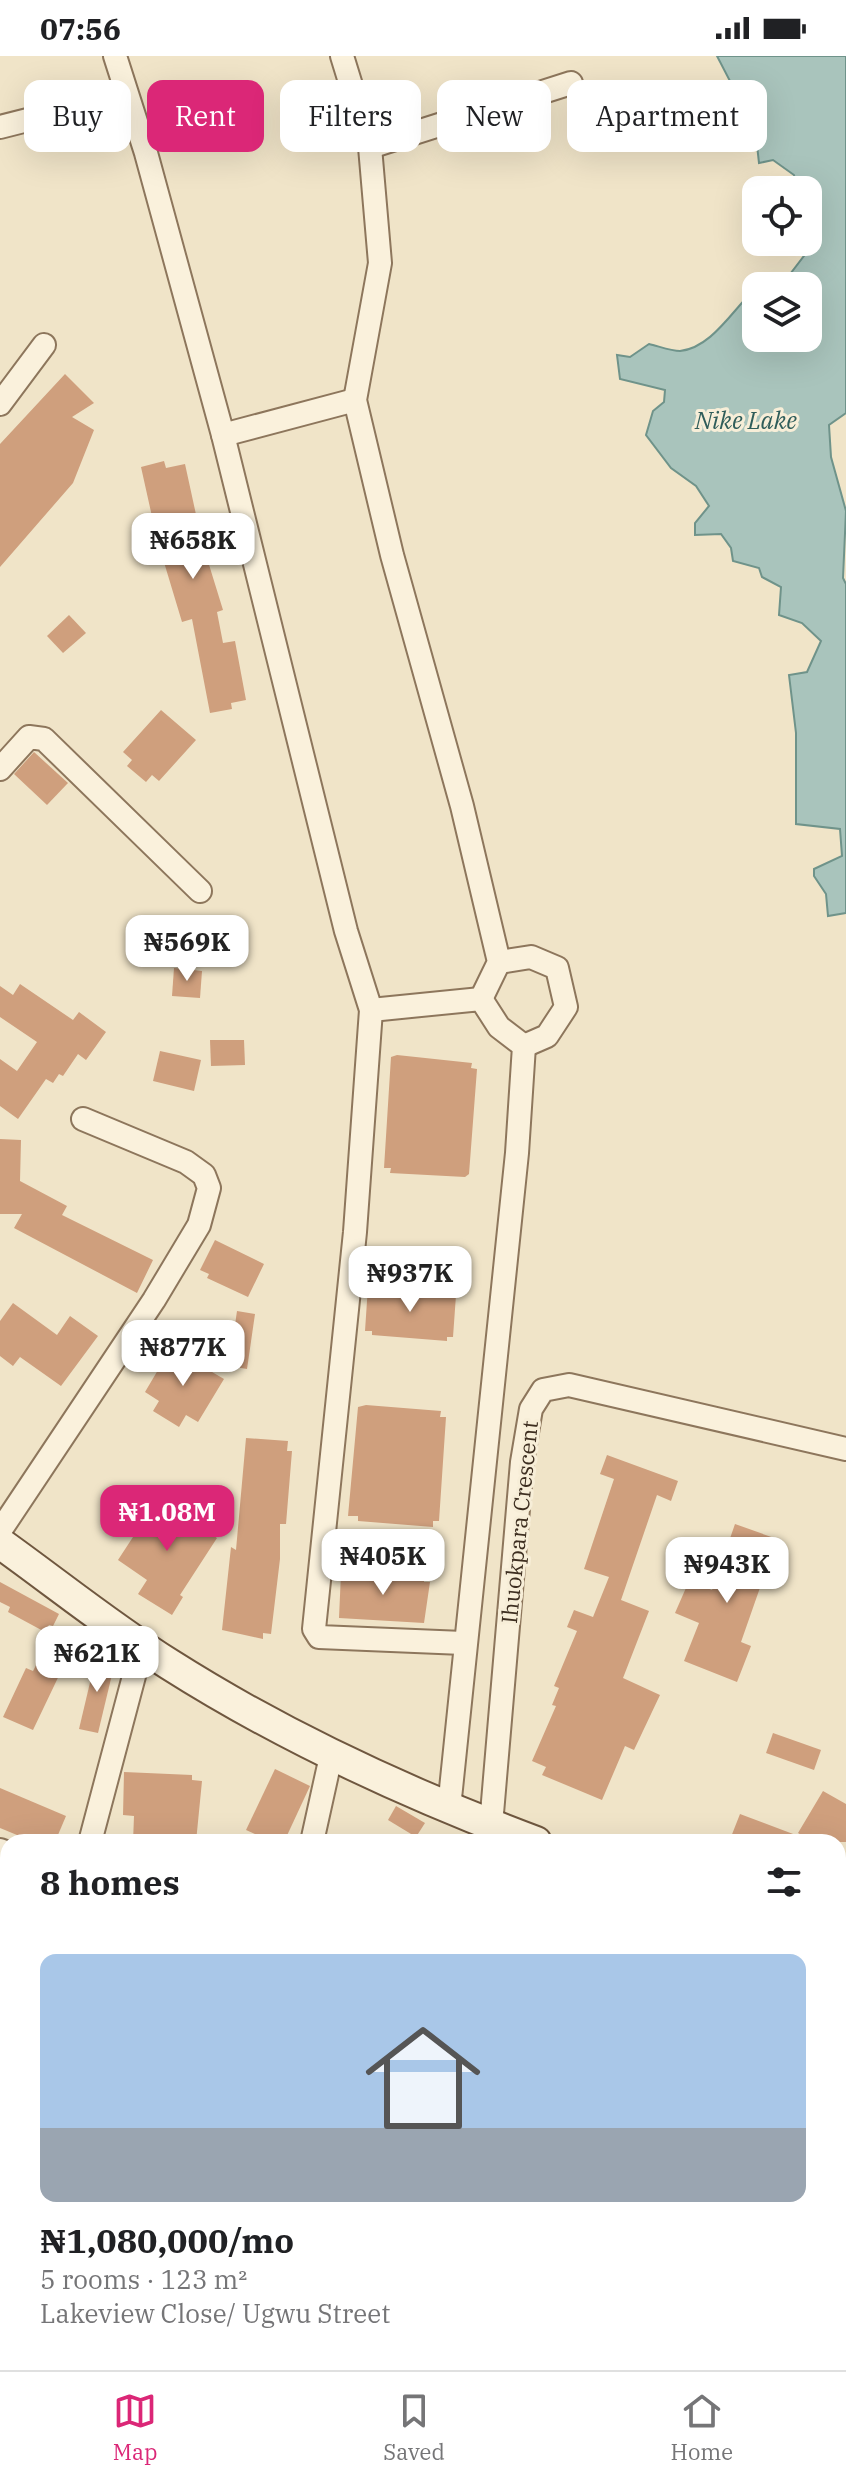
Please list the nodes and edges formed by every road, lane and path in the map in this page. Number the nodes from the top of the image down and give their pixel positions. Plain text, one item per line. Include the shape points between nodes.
1 (115, 56) edge
2 (342, 56) edge
3 (122, 80) edge
4 (349, 80) edge
5 (567, 84) edge
6 (131, 110) edge
7 (24, 121) edge
8 (0, 127) edge
9 (421, 131) edge
10 (370, 152) edge
11 (44, 345) dead end
12 (355, 400) junction
13 (0, 404) edge
14 (223, 435) junction
15 (0, 769) edge
16 (200, 891) dead end
17 (499, 962) junction
18 (481, 999) junction
19 (371, 1010) junction
20 (524, 1046) junction
21 (83, 1119) dead end
22 (846, 1449) edge
23 (0, 1531) edge
24 (0, 1543) edge
25 (463, 1643) junction
26 (142, 1646) junction
27 (331, 1756) junction
28 (449, 1808) junction
29 (491, 1825) junction
30 (92, 1834) edge
31 (314, 1834) edge
32 (515, 1834) edge

1 - 3 street
2 - 4 street
5 - 9 street
6 - 14 street
7 - 8 street
10 - 12 street via 380,263
11 - 13 street
12 - 14 street
12 - 17 street
14 - 19 street via 342,915
15 - 16 street via 29,737 44,739
17 - 18 street
17 - 20 street via 531,957 557,968 566,1007 547,1036
18 - 19 street
18 - 20 street via 499,1027
19 - 25 street via 355,1232 314,1629 319,1637
20 - 25 street
21 - 23 street via 186,1162 204,1175 209,1188 199,1225 154,1300
22 - 29 street, Ihuokpara Crescent via 569,1385 543,1390 531,1409 522,1462
24 - 26 street
25 - 28 street
26 - 27 street
26 - 30 street
27 - 28 street
27 - 31 street
28 - 29 street
29 - 32 street

